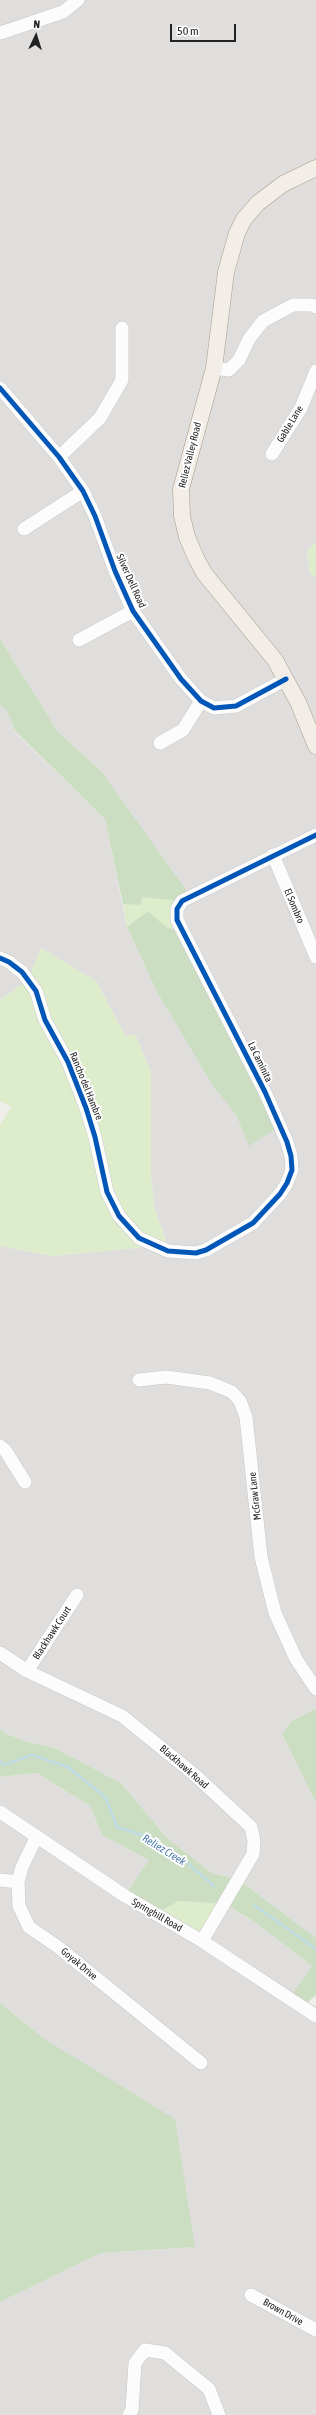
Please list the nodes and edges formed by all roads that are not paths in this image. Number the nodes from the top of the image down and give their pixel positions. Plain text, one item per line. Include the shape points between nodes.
1 (78, 0) edge
2 (0, 33) edge
3 (316, 168) edge
4 (316, 307) edge
5 (122, 328) dead end
6 (214, 368) junction
7 (316, 371) edge
8 (0, 388) edge
9 (272, 454) dead end
10 (59, 457) junction
11 (83, 491) junction
12 (24, 529) dead end
13 (133, 611) junction
14 (79, 640) dead end
15 (286, 679) junction
16 (200, 701) junction
17 (160, 743) dead end
18 (316, 746) edge
19 (316, 835) edge
20 (272, 855) junction
21 (316, 957) edge
22 (0, 958) edge
23 (118, 1216) joint
24 (139, 1380) dead end
25 (0, 1446) edge
26 (25, 1482) dead end
27 (77, 1595) dead end
28 (0, 1653) edge
29 (27, 1671) junction
30 (316, 1689) edge
31 (0, 1812) edge
32 (36, 1838) junction
33 (0, 1880) edge
34 (18, 1882) junction
35 (202, 1941) junction
36 (316, 2016) edge
37 (201, 2063) dead end
38 (251, 2295) dead end
39 (316, 2330) edge
40 (129, 2415) edge
41 (219, 2415) edge

1 - 2 street via 63,12
3 - 6 main road, Reliez Valley Road via 283,184 258,203 244,219 237,233 226,272
4 - 6 street via 293,305 263,321 249,339 239,360 229,370
5 - 10 street via 122,380 100,418
6 - 15 main road, Reliez Valley Road via 180,490 187,538 204,573 261,640
7 - 9 street, Gable Lane via 301,408
8 - 10 street, Silver Dell Road
10 - 11 street, Silver Dell Road
11 - 12 street
11 - 13 street, Silver Dell Road
13 - 14 street
13 - 16 street, Silver Dell Road via 181,679
15 - 16 street, Silver Dell Road via 236,706 214,708
15 - 18 main road, Reliez Valley Road
16 - 17 street via 183,730
19 - 20 street, La Caminita
20 - 21 street, El Sombro
20 - 23 street, La Caminita via 182,902 177,909 177,920 265,1092 287,1142 292,1170 287,1183 253,1223 206,1250 196,1253 168,1251 139,1238
22 - 23 street, Rancho del Hambre via 22,972 36,991 45,1020 68,1062 86,1108 107,1192
24 - 30 street, McGraw Lane via 166,1377 210,1383 232,1392 240,1401 246,1417 261,1557 275,1613 296,1659
25 - 26 street
27 - 29 street, Blackhawk Court
28 - 29 street, Blackhawk Road
29 - 35 street, Blackhawk Road via 122,1716 195,1775 250,1827 254,1840 253,1854
31 - 32 street, Springhill Road
32 - 34 street, Goyak Drive
32 - 35 street, Springhill Road via 131,1900
33 - 34 street
34 - 37 street, Goyak Drive via 19,1906 29,1927 58,1947
35 - 36 street, Springhill Road
38 - 39 street, Brown Drive
40 - 41 street via 132,2410 135,2363 145,2350 165,2353 209,2389

